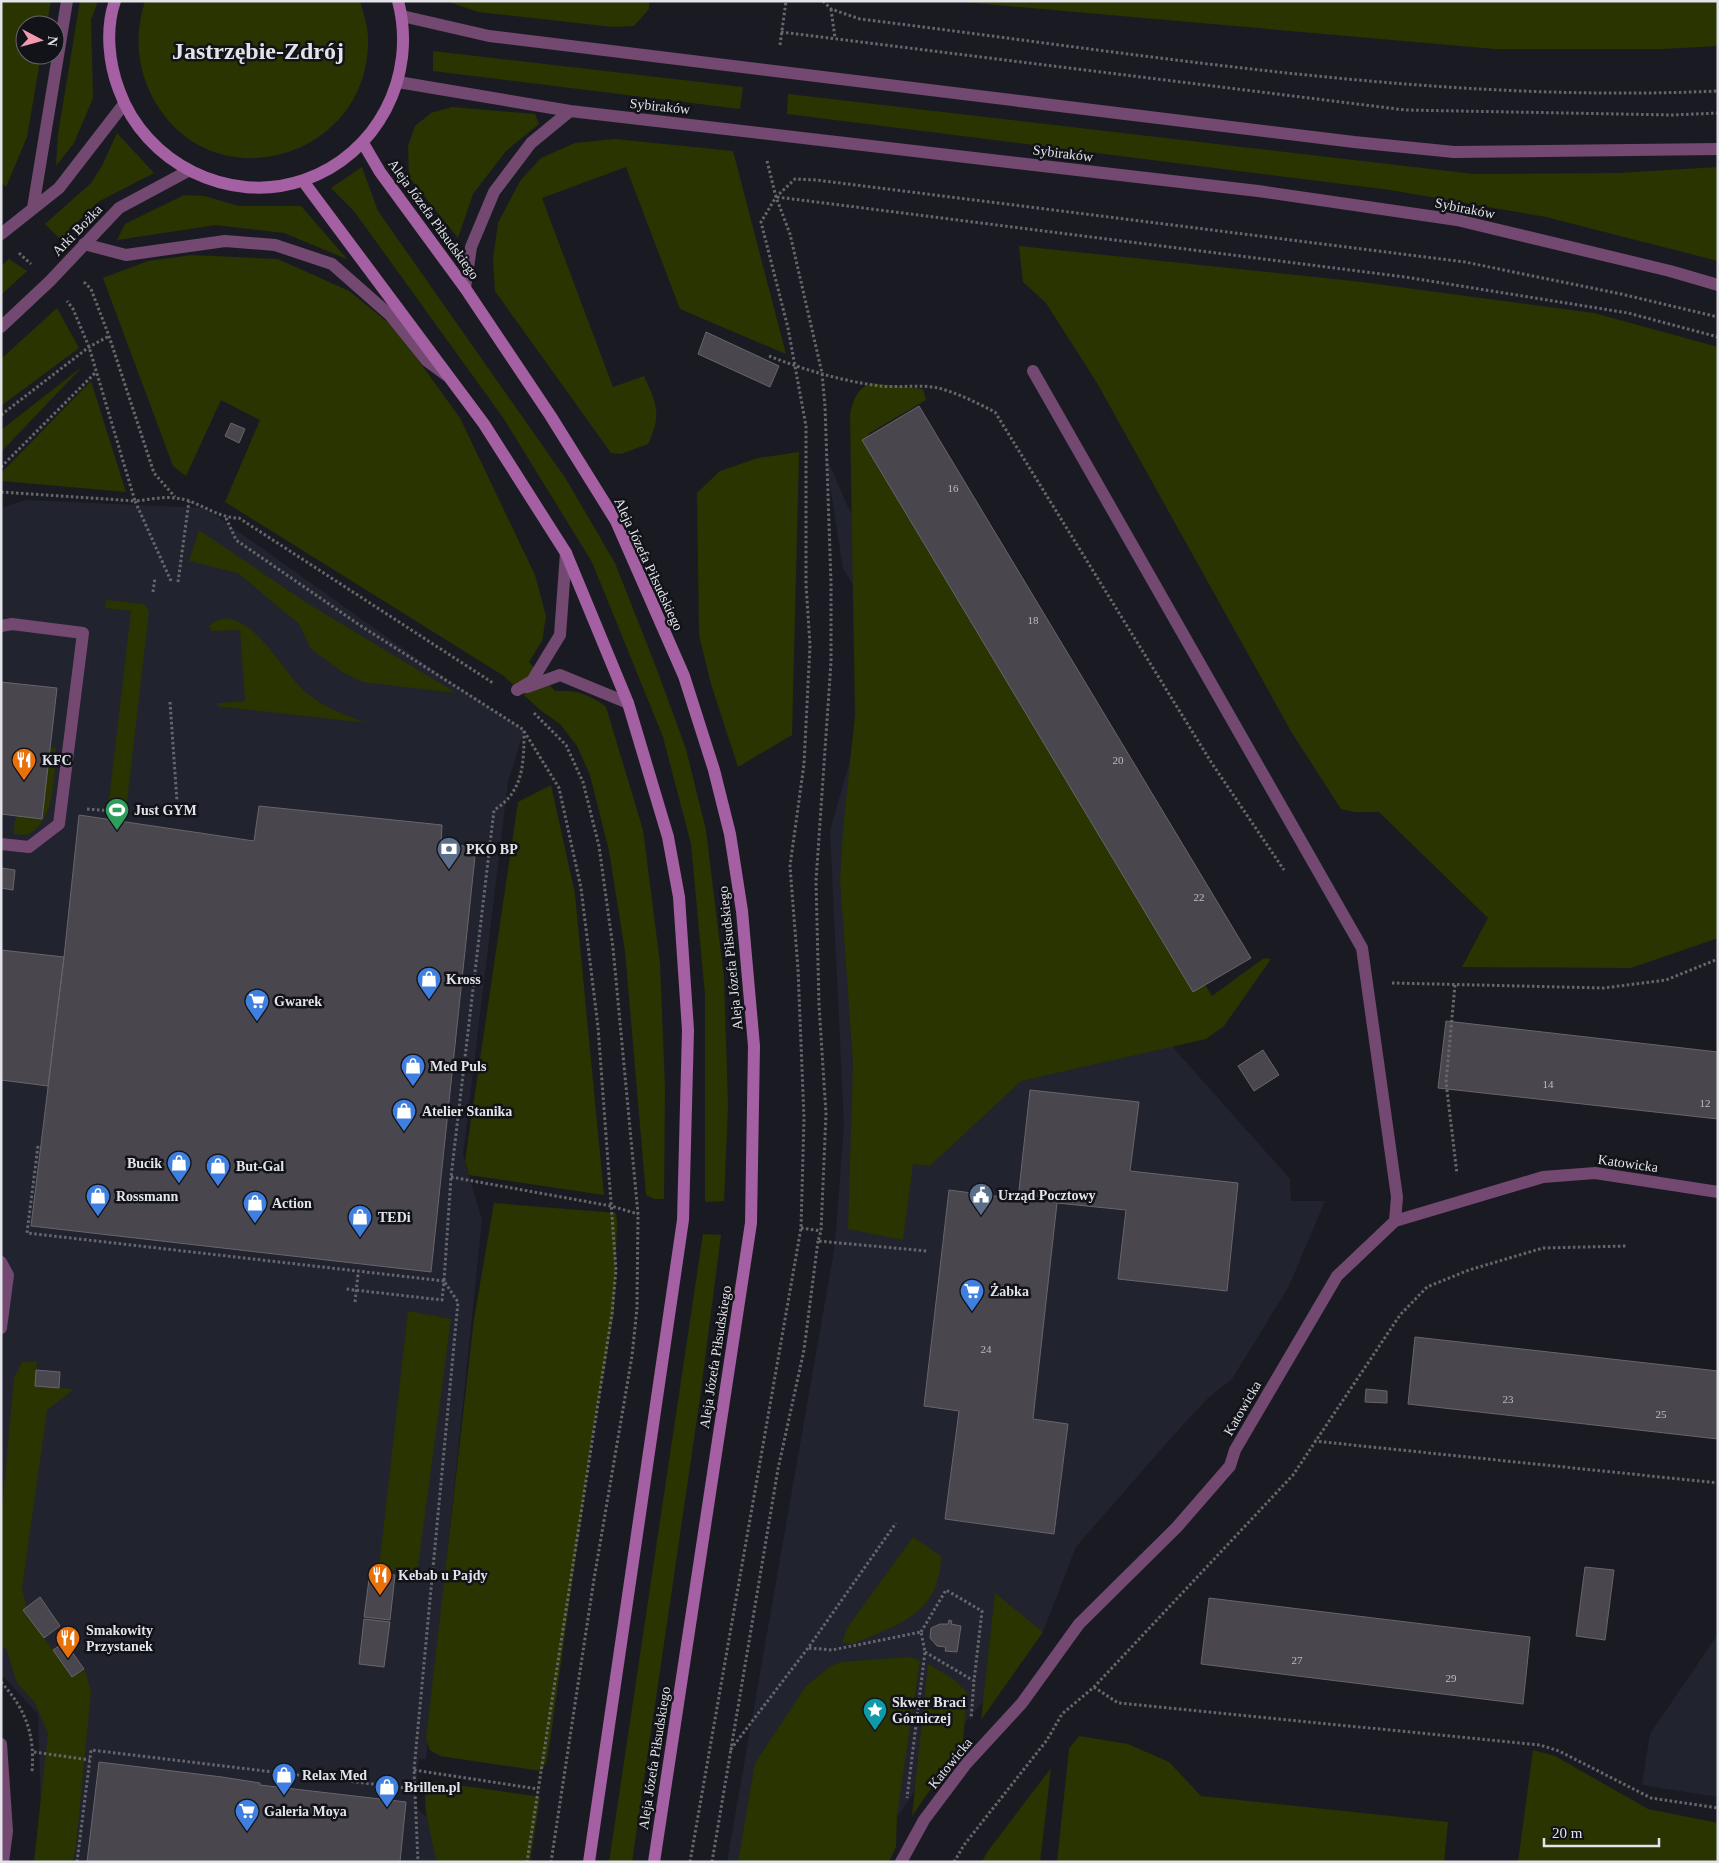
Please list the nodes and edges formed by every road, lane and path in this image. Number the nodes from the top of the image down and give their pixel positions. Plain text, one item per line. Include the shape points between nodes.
1 (67, 1) edge
2 (115, 1) edge
3 (398, 1) edge
4 (786, 1) edge
5 (823, 1) edge
6 (831, 9) junction
7 (402, 16) junction
8 (835, 38) junction
9 (398, 82) junction
10 (1718, 91) edge
11 (124, 104) junction
12 (570, 111) junction
13 (1718, 113) edge
14 (363, 143) junction
15 (1718, 149) edge
16 (767, 159) dead end
17 (188, 171) junction
18 (303, 180) junction
19 (776, 196) junction
20 (33, 208) junction
21 (1, 234) edge
22 (84, 244) junction
23 (1718, 285) edge
24 (465, 288) junction
25 (91, 289) dead end
26 (73, 309) dead end
27 (1718, 318) edge
28 (1, 327) edge
29 (109, 336) junction
30 (1718, 336) edge
31 (89, 347) junction
32 (769, 356) dead end
33 (796, 366) junction
34 (1033, 371) dead end
35 (96, 372) junction
36 (451, 378) junction
37 (1, 415) edge
38 (1, 466) edge
39 (1, 492) edge
40 (175, 498) junction
41 (135, 501) junction
42 (189, 501) junction
43 (226, 518) junction
44 (566, 553) junction
45 (155, 578) dead end
46 (171, 581) dead end
47 (178, 582) dead end
48 (153, 592) dead end
49 (1, 626) edge
50 (495, 684) dead end
51 (170, 702) dead end
52 (628, 703) junction
53 (530, 709) dead end
54 (524, 730) junction
55 (177, 801) dead end
56 (84, 808) dead end
57 (126, 812) dead end
58 (1, 844) edge
59 (1455, 985) dead end
60 (38, 1146) dead end
61 (1466, 1173) dead end
62 (451, 1177) junction
63 (1718, 1192) edge
64 (611, 1206) junction
65 (638, 1214) junction
66 (1395, 1221) junction
67 (801, 1228) junction
68 (821, 1231) junction
69 (818, 1241) junction
70 (1627, 1246) dead end
71 (927, 1251) dead end
72 (1, 1262) edge
73 (358, 1271) junction
74 (444, 1281) junction
75 (346, 1289) dead end
76 (355, 1302) dead end
77 (1, 1328) edge
78 (1314, 1441) junction
79 (1718, 1483) edge
80 (896, 1523) dead end
81 (921, 1632) junction
82 (808, 1648) junction
83 (925, 1652) junction
84 (974, 1681) junction
85 (1094, 1687) junction
86 (971, 1721) dead end
87 (1, 1744) edge
88 (731, 1748) junction
89 (34, 1752) dead end
90 (90, 1760) junction
91 (414, 1770) junction
92 (414, 1789) junction
93 (538, 1789) junction
94 (905, 1808) dead end
95 (1718, 1808) edge
96 (3, 1862) edge
97 (76, 1862) edge
98 (418, 1862) edge
99 (528, 1862) edge
100 (551, 1862) edge
101 (589, 1862) edge
102 (654, 1862) edge
103 (690, 1862) edge
104 (712, 1862) edge
105 (901, 1862) edge
106 (954, 1862) edge

1 - 20 street
2 - 11 main road via 109,38 112,72
3 - 7 main road
4 - 8 path via 781,32
5 - 6 path
6 - 8 path
6 - 10 path via 860,18 1456,89 1614,94
7 - 9 main road via 404,50
7 - 15 street via 489,36 1354,142 1454,152
8 - 13 path via 1405,110
9 - 12 street, Sybiraków
9 - 14 main road via 386,111
11 - 17 main road via 140,130 162,154
11 - 20 street via 59,188
12 - 23 street, Sybiraków via 1258,191 1457,220
12 - 24 street via 531,143 494,192 471,247
14 - 18 main road via 335,165
14 - 24 main road, Aleja Józefa Piłsudskiego via 380,172
16 - 19 path
17 - 18 main road via 225,184 264,188
17 - 22 street, Arki Bożka via 119,208
18 - 36 main road
19 - 27 path via 795,179 816,180 1237,232 1464,262 1621,294
19 - 30 path via 1405,277 1628,313
19 - 33 path via 761,222
19 - 68 path via 790,234 822,373 825,406 831,662 816,881 826,1114
20 - 21 street
22 - 28 street, Arki Bożka
22 - 36 street via 126,255 225,241 275,245 332,264 390,315 427,361
24 - 102 main road, Aleja Józefa Piłsudskiego via 616,521 684,676 730,834 742,911 754,1046 751,1223
25 - 29 path
26 - 31 path
29 - 31 path
29 - 40 path via 154,473
31 - 35 path
31 - 37 path
32 - 33 path
33 - 67 path via 806,426 806,584 810,645 804,764 790,866 804,1118
34 - 66 street via 1362,948 1397,1197
35 - 38 path
35 - 41 path
36 - 44 main road
39 - 41 path
40 - 41 path
40 - 42 path
41 - 46 path
42 - 43 path
42 - 47 path
43 - 50 path via 239,518
43 - 54 path via 236,540 361,626
44 - 52 main road
44 - 52 street via 560,635 532,681 517,690 560,675
45 - 48 path
49 - 58 street via 12,624 84,633 60,824 29,847
51 - 55 path
52 - 101 main road via 668,837 679,897 688,1030 683,1220
53 - 65 path via 566,745 582,782 599,846 614,948
54 - 62 path via 524,764 517,788 506,803 494,810
54 - 64 path via 559,788 581,888 598,1027
56 - 57 path
59 - 61 path via 1446,1082 1456,1174
60 - 73 path via 27,1233
62 - 64 path
62 - 74 path
63 - 66 street, Katowicka via 1595,1173 1543,1177
64 - 65 path
64 - 93 path via 616,1270 612,1313
65 - 100 path via 637,1308 632,1356
66 - 105 street, Katowicka via 1337,1276 1235,1450 1230,1466 1177,1527 1079,1624 1022,1702 966,1764 924,1820
67 - 68 path
67 - 103 path
68 - 69 path
69 - 71 path
69 - 88 path via 804,1350 778,1469
70 - 78 path via 1543,1248 1469,1270 1427,1287 1400,1315
72 - 77 street via 8,1275
73 - 74 path
73 - 76 path, bridge
74 - 75 path via 442,1300
74 - 91 path via 458,1302
78 - 79 path
78 - 85 path via 1293,1475
80 - 82 path
81 - 82 path via 832,1650
81 - 83 path
81 - 84 path via 946,1590 982,1611
82 - 88 path
83 - 84 path
83 - 94 path
84 - 86 path
85 - 95 path via 1118,1704 1540,1745 1651,1798
85 - 106 path via 1062,1714 1047,1740 964,1844
87 - 96 street via 7,1830
88 - 104 path
89 - 90 path
90 - 92 path via 90,1750
90 - 97 path
91 - 92 path
91 - 93 path
92 - 98 path
93 - 99 path

